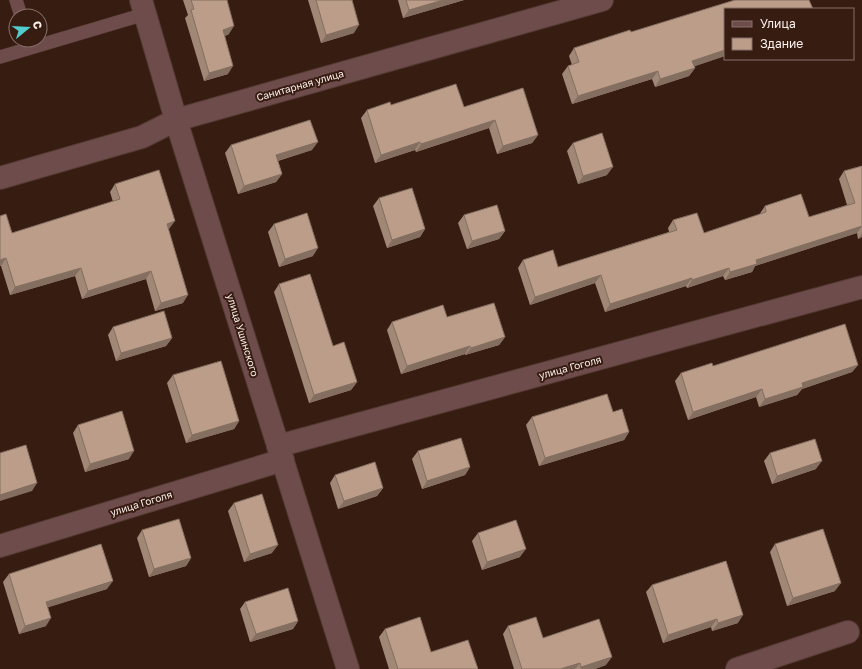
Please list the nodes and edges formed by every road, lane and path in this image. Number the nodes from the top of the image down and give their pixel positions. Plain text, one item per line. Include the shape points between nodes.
1 (602, 0) edge
2 (143, 7) edge
3 (48, 38) edge
4 (20, 48) edge
5 (0, 57) edge
6 (176, 120) junction
7 (0, 178) edge
8 (862, 287) edge
9 (281, 453) junction
10 (0, 546) edge
11 (848, 632) dead end
12 (348, 669) edge
13 (737, 669) edge

1 - 6 street, Санитарная улица
2 - 3 lane
2 - 6 street, улица Ушинского
4 - 5 lane
6 - 7 street, Санитарная улица via 142,136
6 - 9 street, улица Ушинского
8 - 9 street, улица Гоголя
9 - 10 street, улица Гоголя
9 - 12 street, улица Ушинского
11 - 13 street

